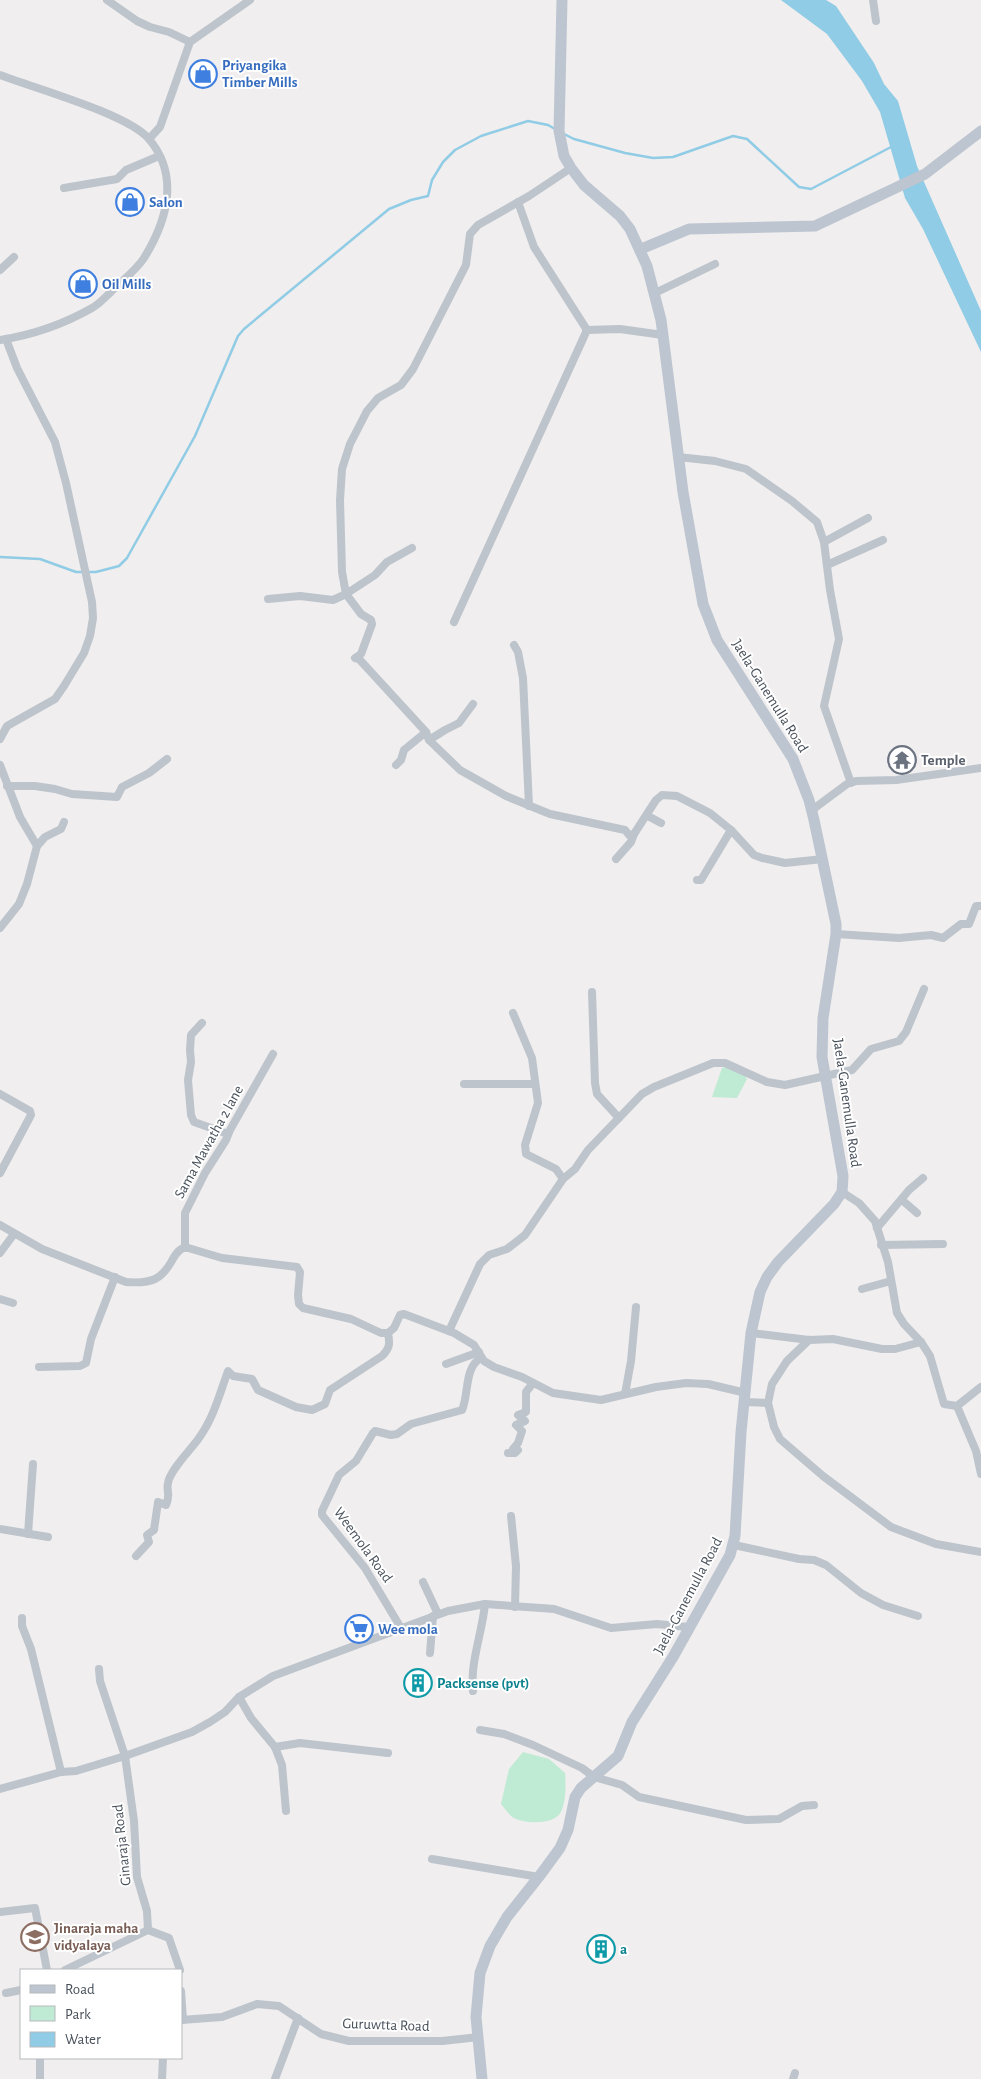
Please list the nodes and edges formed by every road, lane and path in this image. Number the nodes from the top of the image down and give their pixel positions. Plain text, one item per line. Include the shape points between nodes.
1 (108, 0) edge
2 (250, 0) edge
3 (562, 0) edge
4 (873, 0) edge
5 (876, 20) dead end
6 (190, 42) junction
7 (0, 76) edge
8 (981, 132) edge
9 (149, 140) junction
10 (159, 156) junction
11 (571, 168) junction
12 (64, 188) dead end
13 (518, 202) junction
14 (641, 249) junction
15 (14, 257) dead end
16 (715, 264) dead end
17 (0, 270) edge
18 (655, 294) junction
19 (588, 330) junction
20 (663, 335) junction
21 (3, 339) edge
22 (678, 457) junction
23 (868, 518) dead end
24 (883, 540) dead end
25 (824, 542) junction
26 (412, 548) dead end
27 (827, 565) junction
28 (346, 594) junction
29 (268, 598) dead end
30 (454, 622) dead end
31 (514, 644) dead end
32 (473, 704) dead end
33 (426, 732) junction
34 (0, 739) edge
35 (429, 740) junction
36 (167, 759) dead end
37 (0, 765) edge
38 (396, 765) dead end
39 (981, 768) edge
40 (851, 783) junction
41 (7, 786) junction
42 (529, 806) junction
43 (812, 810) junction
44 (648, 816) junction
45 (64, 822) dead end
46 (661, 823) dead end
47 (731, 830) junction
48 (634, 834) junction
49 (37, 846) junction
50 (616, 859) dead end
51 (823, 859) junction
52 (697, 880) dead end
53 (981, 906) edge
54 (0, 928) edge
55 (836, 934) junction
56 (924, 989) dead end
57 (592, 992) dead end
58 (513, 1013) dead end
59 (202, 1023) dead end
60 (272, 1054) dead end
61 (825, 1076) junction
62 (464, 1084) dead end
63 (536, 1084) junction
64 (0, 1094) edge
65 (619, 1118) junction
66 (228, 1134) junction
67 (0, 1173) edge
68 (923, 1178) dead end
69 (564, 1179) junction
70 (842, 1192) junction
71 (902, 1200) junction
72 (917, 1213) dead end
73 (0, 1225) edge
74 (877, 1228) junction
75 (14, 1234) junction
76 (943, 1244) dead end
77 (881, 1245) junction
78 (185, 1247) junction
79 (0, 1254) edge
80 (115, 1278) junction
81 (891, 1281) junction
82 (862, 1289) dead end
83 (0, 1299) edge
84 (13, 1304) dead end
85 (636, 1307) dead end
86 (449, 1331) junction
87 (388, 1333) junction
88 (751, 1333) junction
89 (809, 1340) junction
90 (921, 1342) junction
91 (480, 1355) junction
92 (446, 1364) dead end
93 (39, 1367) dead end
94 (533, 1383) junction
95 (981, 1387) edge
96 (625, 1394) junction
97 (745, 1397) junction
98 (768, 1403) junction
99 (957, 1406) junction
100 (508, 1453) dead end
101 (33, 1464) dead end
102 (981, 1474) edge
103 (511, 1516) dead end
104 (0, 1530) edge
105 (28, 1534) junction
106 (48, 1537) dead end
107 (734, 1545) junction
108 (981, 1552) edge
109 (136, 1556) dead end
110 (423, 1582) dead end
111 (485, 1604) junction
112 (515, 1607) junction
113 (436, 1615) junction
114 (918, 1616) dead end
115 (22, 1618) dead end
116 (688, 1627) junction
117 (401, 1628) junction
118 (430, 1653) dead end
119 (99, 1669) dead end
120 (473, 1691) dead end
121 (239, 1697) junction
122 (480, 1730) dead end
123 (275, 1747) junction
124 (388, 1753) dead end
125 (125, 1756) junction
126 (61, 1772) junction
127 (594, 1777) junction
128 (0, 1789) edge
129 (814, 1805) dead end
130 (286, 1811) dead end
131 (432, 1859) dead end
132 (539, 1877) junction
133 (0, 1912) edge
134 (148, 1930) junction
135 (47, 1969) edge
136 (67, 1969) edge
137 (180, 1969) edge
138 (20, 1990) edge
139 (6, 1993) dead end
140 (298, 2018) junction
141 (182, 2020) edge
142 (479, 2037) junction
143 (40, 2059) edge
144 (163, 2059) edge
145 (40, 2079) edge
146 (162, 2079) edge
147 (275, 2079) edge
148 (482, 2079) edge

1 - 6 street via 137,21
2 - 6 street
3 - 11 main road, Jaela-Ganemulla Road via 560,142
4 - 5 street
6 - 9 street via 160,127
7 - 9 street via 114,117
8 - 14 main road via 925,174 815,226 689,228
9 - 10 street
10 - 12 street via 126,170 117,179
10 - 21 street via 169,187 163,218 143,259 94,307 54,327
11 - 13 street
11 - 14 main road, Jaela-Ganemulla Road via 584,185 620,216
13 - 19 street via 534,247
13 - 28 street via 478,225 470,234 466,264 413,369 401,385 378,398 367,411 350,444 342,469 340,500 342,572
14 - 18 main road, Jaela-Ganemulla Road
15 - 17 street
16 - 18 street
18 - 20 main road, Jaela-Ganemulla Road
19 - 20 street
19 - 30 street
20 - 22 main road, Jaela-Ganemulla Road
21 - 34 street via 55,442 93,618 84,653 55,699 6,726
22 - 25 street via 746,469 792,500 817,522
22 - 43 main road, Jaela-Ganemulla Road via 699,584 710,627 793,759
23 - 25 street
24 - 27 street
25 - 27 street
26 - 28 street via 387,562 375,575
27 - 40 street via 839,639 824,706
28 - 29 street via 333,600 300,596
28 - 33 street via 372,624 361,654 355,658
31 - 42 street via 523,678
32 - 35 street via 459,723
33 - 35 street
33 - 38 street via 404,750
35 - 42 street via 467,774
36 - 41 street via 122,787 117,797 72,794 35,786
37 - 41 street
39 - 40 street
40 - 43 street
41 - 49 street
42 - 48 street via 550,814 625,830 630,836
43 - 51 main road, Jaela-Ganemulla Road
44 - 46 street
44 - 47 street via 662,795 677,796
44 - 48 street
45 - 49 street
47 - 51 street via 754,855 762,858 784,863
47 - 52 street via 701,880
48 - 50 street
49 - 54 street via 18,904
51 - 55 main road, Jaela-Ganemulla Road
53 - 55 street via 976,906 969,924 961,924 943,938 931,935 899,938
55 - 61 main road, Jaela-Ganemulla Road via 823,1018
56 - 61 street via 899,1041 871,1049 852,1070
57 - 65 street via 597,1094
58 - 63 street via 532,1058
59 - 66 street via 191,1035 190,1115 194,1122
60 - 66 street, Sama Mawatha 2 lane
61 - 65 street via 785,1085 775,1084 725,1063 713,1063 642,1094
61 - 70 main road, Jaela-Ganemulla Road
62 - 63 street
63 - 69 street via 538,1103 525,1145 526,1154 556,1169
64 - 67 street via 30,1111 31,1119
65 - 69 street
66 - 78 street, Sama Mawatha 2 lane via 185,1213
68 - 71 street
69 - 86 street via 525,1235 507,1249 489,1255 480,1264
70 - 74 street via 867,1210
70 - 88 main road, Jaela-Ganemulla Road via 767,1277 760,1292
71 - 72 street
71 - 74 street
73 - 75 street
74 - 77 street
75 - 79 street
75 - 80 street via 42,1250
76 - 77 street
77 - 81 street
78 - 80 street via 158,1278 139,1283
78 - 87 street via 222,1258 297,1267 300,1272 299,1304 303,1308 336,1314
80 - 93 street via 96,1324 86,1363
81 - 82 street
81 - 90 street via 897,1313
83 - 84 street
85 - 96 street
86 - 87 street via 404,1314
86 - 91 street via 474,1346
87 - 109 street via 388,1349 360,1372 330,1390 325,1404 312,1410 275,1399 258,1390 252,1379 233,1376 228,1371 201,1435 168,1482 170,1497 166,1505 158,1502 154,1530 147,1535 149,1542
88 - 89 street
88 - 97 main road, Jaela-Ganemulla Road
89 - 90 street via 833,1339 882,1350
89 - 98 street via 780,1370 772,1384
90 - 99 street via 930,1356 944,1404
91 - 92 street
91 - 94 street via 494,1367
91 - 117 street, Weemola Road via 471,1368 462,1410 419,1422 397,1434 373,1433 356,1461 339,1475 322,1511 323,1518 365,1568
94 - 96 street via 566,1396 601,1400
94 - 100 street via 526,1392 526,1412 518,1415 525,1421 516,1425 522,1431 513,1449 518,1450 515,1454
95 - 99 street
96 - 97 street via 686,1383 719,1386
97 - 98 street
97 - 107 main road, Jaela-Ganemulla Road
98 - 108 street via 780,1440 891,1528 936,1544
99 - 102 street via 976,1452
101 - 105 street
103 - 112 street via 516,1566
104 - 105 street
105 - 106 street
107 - 114 street via 814,1560 826,1565 868,1597
107 - 116 main road, Jaela-Ganemulla Road
110 - 113 street
111 - 112 street
111 - 113 street
111 - 120 street via 472,1675
112 - 116 street via 554,1609 611,1628 657,1624
113 - 117 street
113 - 118 street
115 - 126 street
116 - 127 main road, Jaela-Ganemulla Road via 632,1722 618,1756
117 - 121 street via 273,1676
119 - 125 street, Ginaraja Road via 100,1682
121 - 123 street via 251,1718
121 - 125 street via 225,1712 192,1732
122 - 127 street via 518,1739 582,1768
123 - 124 street via 300,1743
123 - 130 street via 282,1765
125 - 126 street via 76,1771
125 - 134 street, Ginaraja Road via 137,1877 147,1911
126 - 128 street
127 - 129 street via 622,1785 639,1797 746,1820 779,1819 802,1806
127 - 132 main road, Jaela-Ganemulla Road via 580,1788 575,1797 565,1839
131 - 132 street
132 - 142 main road, Jaela-Ganemulla Road via 497,1931 485,1959 480,1973 476,2017
133 - 135 street via 35,1908
134 - 136 street
134 - 137 street via 169,1938
138 - 139 street
140 - 141 street, Guruwtta Road via 279,2006 257,2004 222,2017
140 - 142 street, Guruwtta Road via 321,2034 349,2041 442,2041
140 - 147 street
142 - 148 main road, Jaela-Ganemulla Road
143 - 145 street
144 - 146 street

